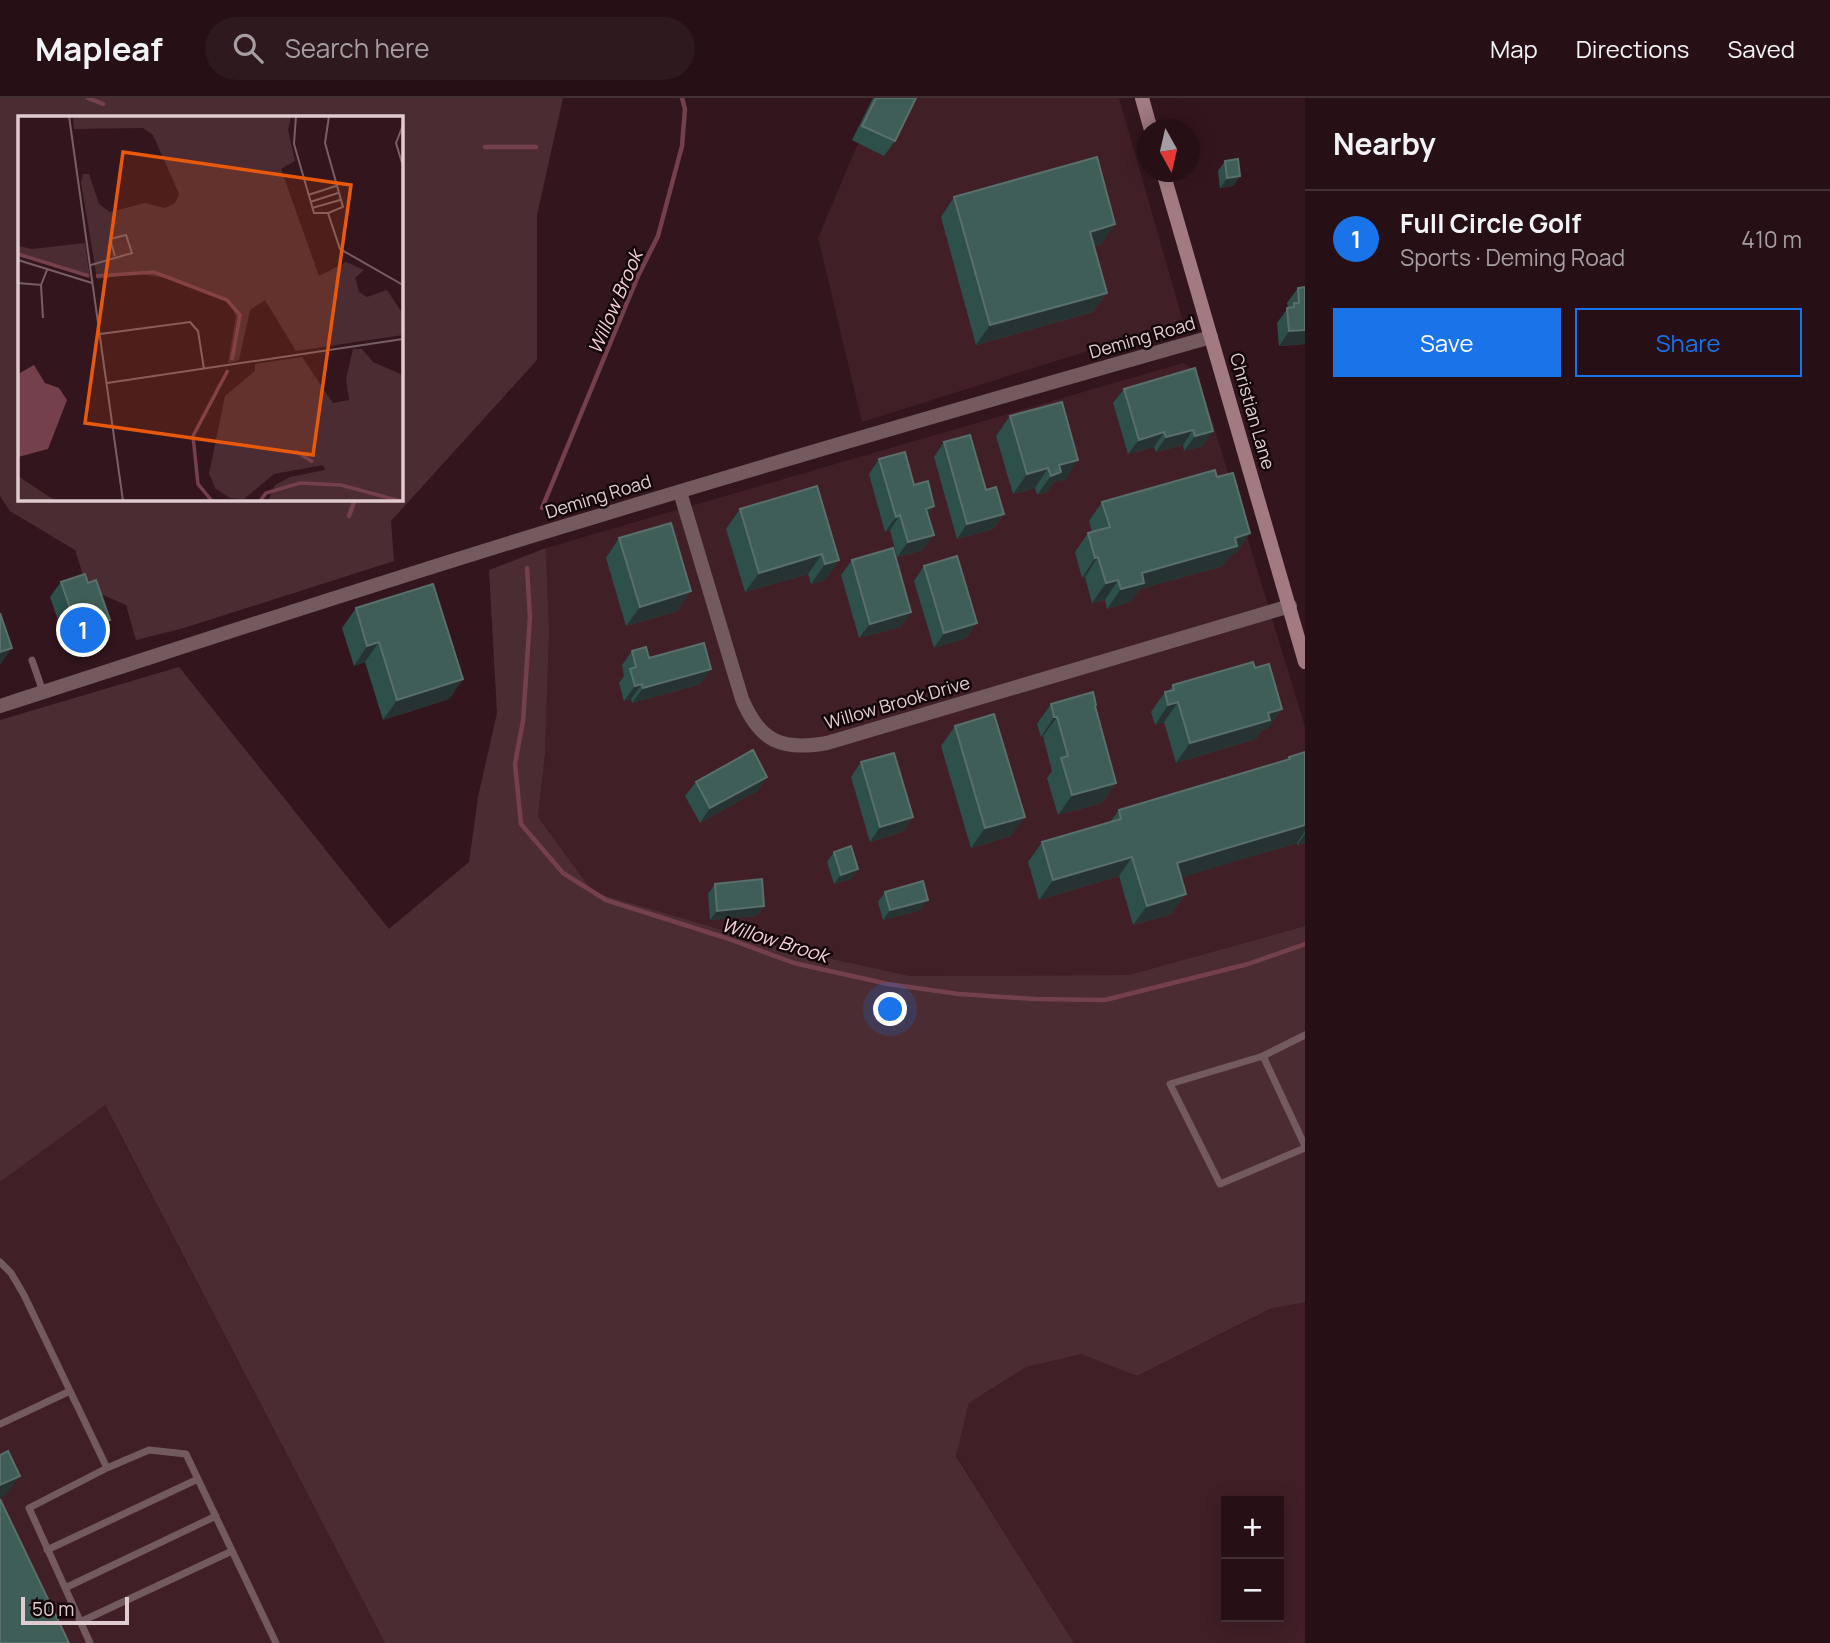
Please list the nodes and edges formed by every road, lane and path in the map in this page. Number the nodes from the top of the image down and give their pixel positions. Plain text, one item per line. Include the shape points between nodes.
1 (1142, 98) edge
2 (1148, 119) edge
3 (1166, 182) edge
4 (1211, 337) junction
5 (680, 492) junction
6 (1290, 606) junction
7 (32, 660) dead end
8 (1305, 662) edge
9 (43, 692) junction
10 (0, 706) edge
11 (1305, 1035) edge
12 (1264, 1056) junction
13 (1305, 1147) edge
14 (0, 1262) edge
15 (70, 1391) junction
16 (0, 1424) edge
17 (107, 1468) junction
18 (198, 1479) junction
19 (216, 1516) junction
20 (47, 1550) junction
21 (232, 1550) junction
22 (65, 1588) junction
23 (80, 1622) junction
24 (90, 1643) edge
25 (276, 1643) edge

1 - 2 main road
3 - 4 main road, Christian Lane
4 - 5 street, Deming Road
4 - 6 main road, Christian Lane
5 - 6 street, Willow Brook Drive via 749,716 773,740 791,746 827,743
5 - 9 street, Deming Road
6 - 8 main road, Christian Lane
7 - 9 lane
9 - 10 street, Deming Road
11 - 12 lane
12 - 13 lane
12 - 13 lane via 1171,1084 1220,1184
14 - 15 lane via 24,1295
15 - 16 lane
15 - 17 lane
17 - 18 lane via 149,1450 186,1454
17 - 20 lane via 29,1508
18 - 19 lane
18 - 20 lane
19 - 21 lane
19 - 22 lane
20 - 22 lane
21 - 23 lane
21 - 25 lane
22 - 23 lane
23 - 24 lane

